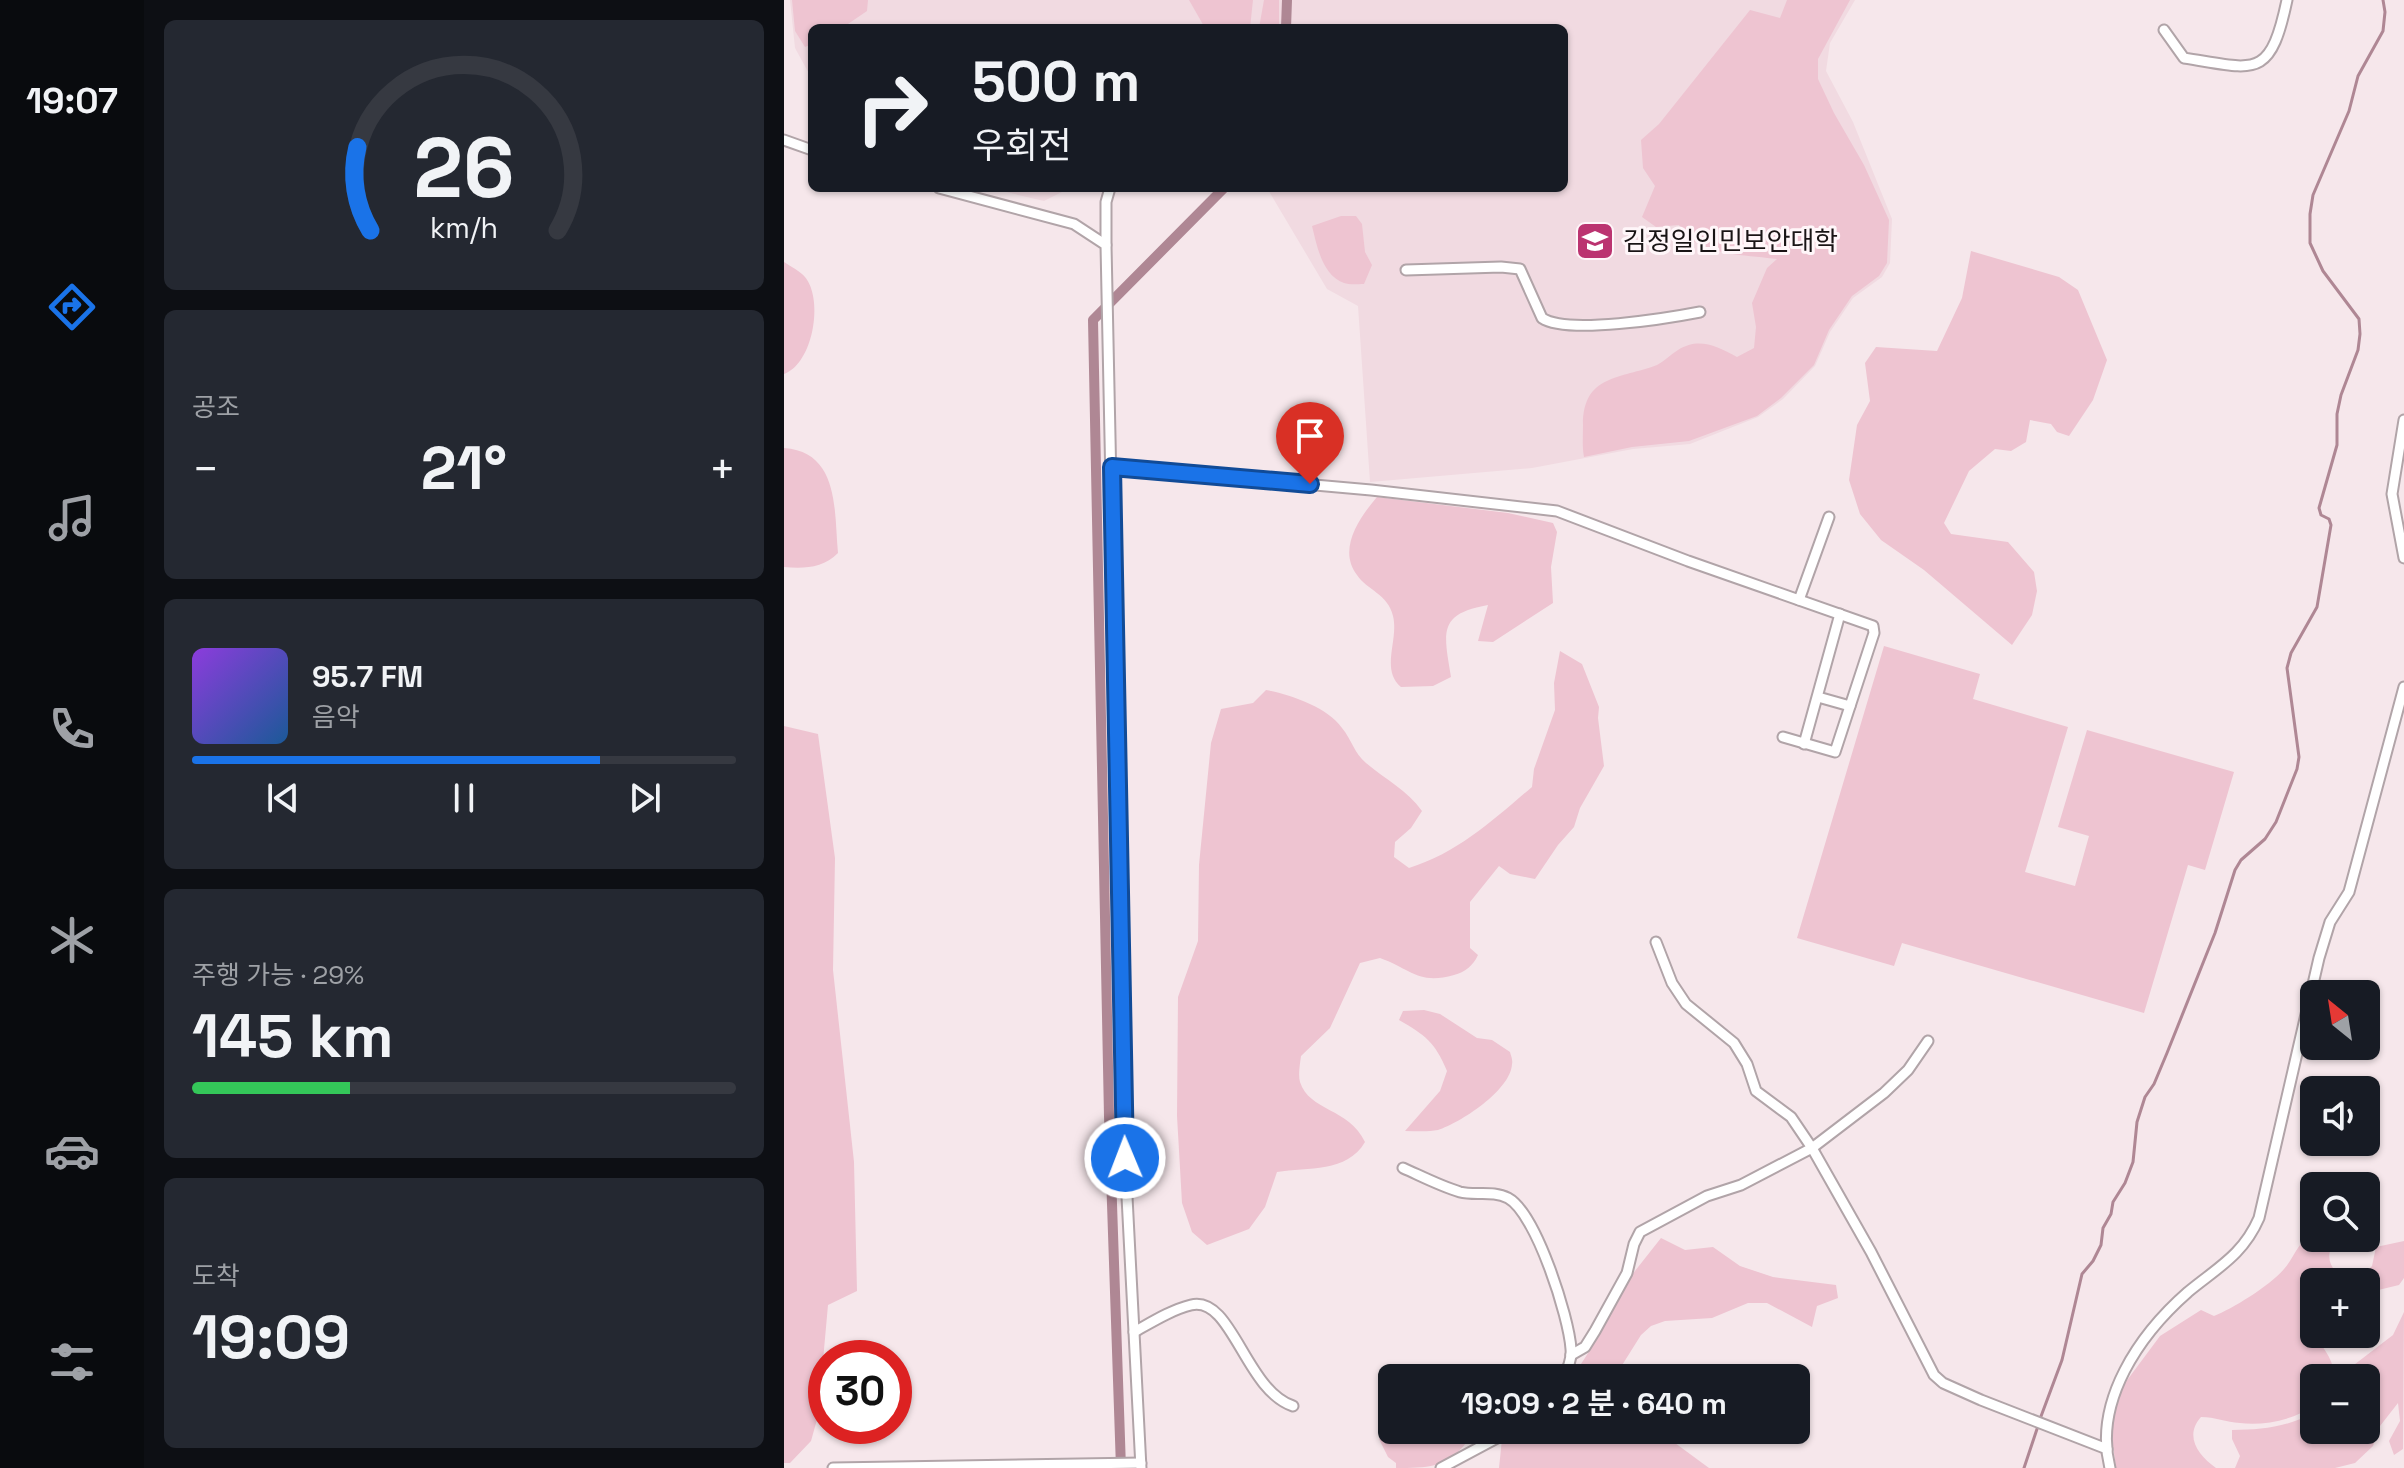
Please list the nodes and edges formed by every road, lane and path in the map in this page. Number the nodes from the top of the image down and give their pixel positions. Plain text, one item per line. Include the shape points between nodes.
1 (2287, 0) edge
2 (2164, 30) dead end
3 (784, 140) edge
4 (808, 149) edge
5 (954, 192) edge
6 (1109, 192) edge
7 (1106, 245) junction
8 (1406, 270) dead end
9 (1700, 312) dead end
10 (2404, 420) edge
11 (1112, 467) junction
12 (1829, 517) dead end
13 (2404, 558) edge
14 (1799, 600) junction
15 (1840, 614) junction
16 (2404, 687) edge
17 (1818, 697) junction
18 (1850, 706) junction
19 (1783, 737) dead end
20 (1804, 744) junction
21 (1656, 942) dead end
22 (1928, 1041) dead end
23 (1812, 1148) junction
24 (1403, 1168) dead end
25 (1134, 1332) junction
26 (1571, 1355) junction
27 (1568, 1364) edge
28 (1293, 1406) dead end
29 (1486, 1444) edge
30 (2107, 1449) junction
31 (1139, 1464) edge
32 (833, 1468) edge
33 (1441, 1468) edge
34 (2110, 1468) edge

1 - 2 street via 2270,53 2254,65 2184,58
3 - 4 street
5 - 7 street via 1074,224
6 - 7 street
7 - 11 street
8 - 9 street via 1520,269 1542,318 1559,325
10 - 13 street via 2392,494
11 - 14 street via 1557,511
11 - 25 street via 1125,1158
12 - 14 street
14 - 15 street
15 - 17 street
15 - 18 street via 1873,626 1874,633
16 - 30 street via 2349,892 2330,922 2319,958 2259,1218 2249,1239 2158,1320 2134,1355 2108,1412
17 - 18 street
17 - 20 street
18 - 20 street via 1835,752
19 - 20 street
21 - 23 street via 1686,1004 1734,1043 1756,1091 1791,1117
22 - 23 street via 1884,1093
23 - 26 street via 1640,1232 1627,1273 1595,1331 1585,1347
23 - 30 street via 1934,1375 1981,1400
24 - 26 street via 1459,1192 1506,1197 1516,1205 1557,1291
25 - 28 street via 1192,1305 1208,1305 1223,1317 1263,1385
25 - 31 street
26 - 27 street
29 - 33 street
30 - 34 street
31 - 32 street

